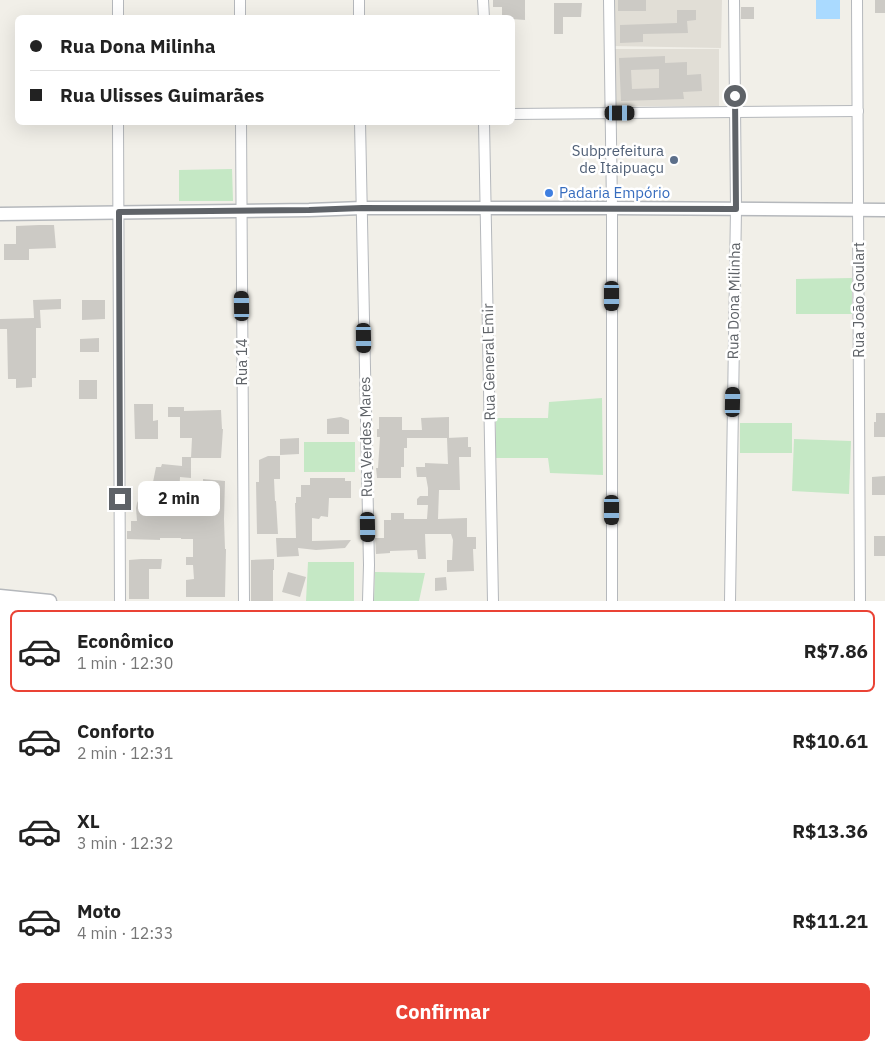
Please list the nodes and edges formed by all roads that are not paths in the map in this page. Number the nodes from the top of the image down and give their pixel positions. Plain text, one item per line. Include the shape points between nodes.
1 (118, 0) edge
2 (240, 0) edge
3 (359, 0) edge
4 (483, 0) edge
5 (610, 0) edge
6 (734, 0) edge
7 (857, 0) edge
8 (118, 15) edge
9 (240, 15) edge
10 (359, 15) edge
11 (484, 15) edge
12 (858, 111) junction
13 (735, 112) junction
14 (611, 113) junction
15 (515, 114) edge
16 (118, 125) edge
17 (240, 125) edge
18 (360, 125) edge
19 (484, 125) edge
20 (362, 208) junction
21 (486, 208) junction
22 (612, 208) junction
23 (736, 209) junction
24 (858, 210) junction
25 (885, 210) edge
26 (241, 211) junction
27 (119, 212) junction
28 (0, 214) edge
29 (0, 596) edge
30 (50, 601) edge
31 (120, 601) edge
32 (244, 601) edge
33 (368, 601) edge
34 (493, 601) edge
35 (612, 601) edge
36 (730, 601) edge
37 (860, 601) edge

1 - 8 street
2 - 9 street
3 - 10 street
4 - 11 street
5 - 14 street
6 - 13 street, Rua Dona Milinha
7 - 12 street, Rua João Goulart
12 - 13 street
12 - 24 street, Rua João Goulart
13 - 14 street
13 - 23 street, Rua Dona Milinha
14 - 15 street
14 - 22 street
16 - 27 street
17 - 26 street, Rua 14
18 - 20 street, Rua Verdes Mares
19 - 21 street, Rua General Emir
20 - 21 street
20 - 26 street
20 - 33 street, Rua Verdes Mares
21 - 22 street
21 - 34 street, Rua General Emir
22 - 23 street
22 - 35 street
23 - 24 street
23 - 36 street, Rua Dona Milinha
24 - 25 street
24 - 37 street, Rua João Goulart
26 - 27 street
26 - 32 street, Rua 14
27 - 28 street
27 - 31 street
29 - 30 street

